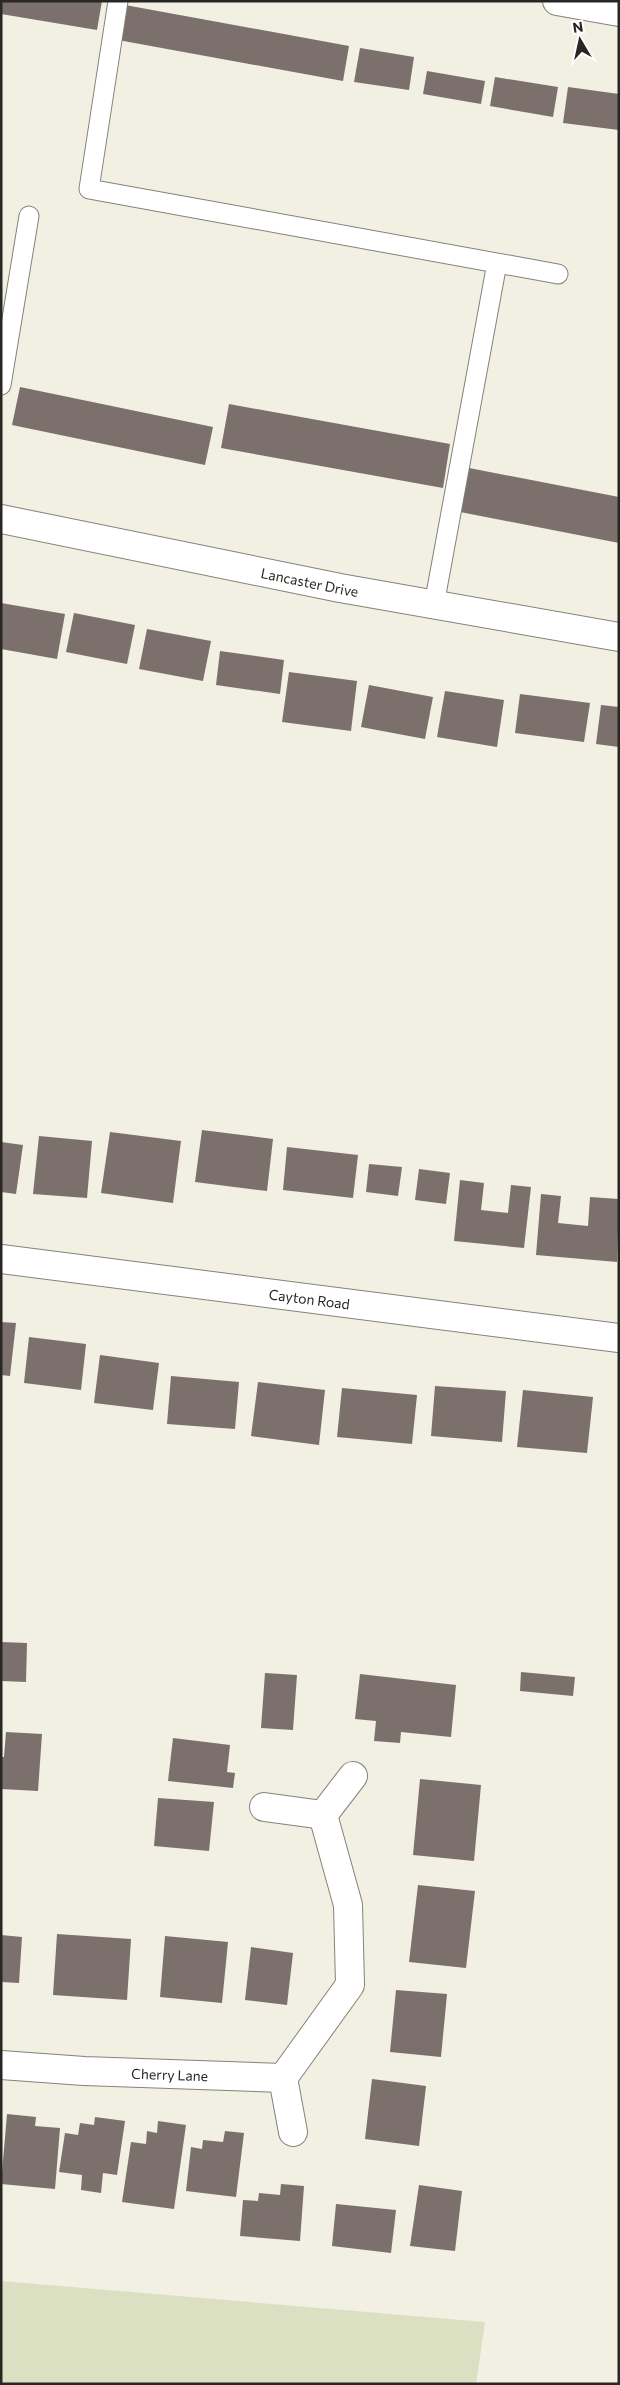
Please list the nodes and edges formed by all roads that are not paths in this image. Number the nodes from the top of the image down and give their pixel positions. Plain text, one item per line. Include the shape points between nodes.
1 (118, 1) edge
2 (557, 1) edge
3 (619, 12) edge
4 (29, 216) dead end
5 (497, 262) junction
6 (558, 274) dead end
7 (1, 386) edge
8 (1, 518) edge
9 (434, 605) junction
10 (619, 637) edge
11 (1, 1259) edge
12 (619, 1338) edge
13 (353, 1776) dead end
14 (264, 1808) dead end
15 (323, 1815) junction
16 (1, 2065) edge
17 (283, 2078) junction
18 (292, 2132) dead end

1 - 5 lane via 89,189
2 - 3 street
4 - 7 lane
5 - 6 lane
5 - 9 lane
8 - 9 street, Lancaster Drive
9 - 10 street, Lancaster Drive
11 - 12 street, Cayton Road
13 - 15 street
14 - 15 street
15 - 17 street via 348,1905 350,1985
16 - 17 street, Cherry Lane
17 - 18 street

